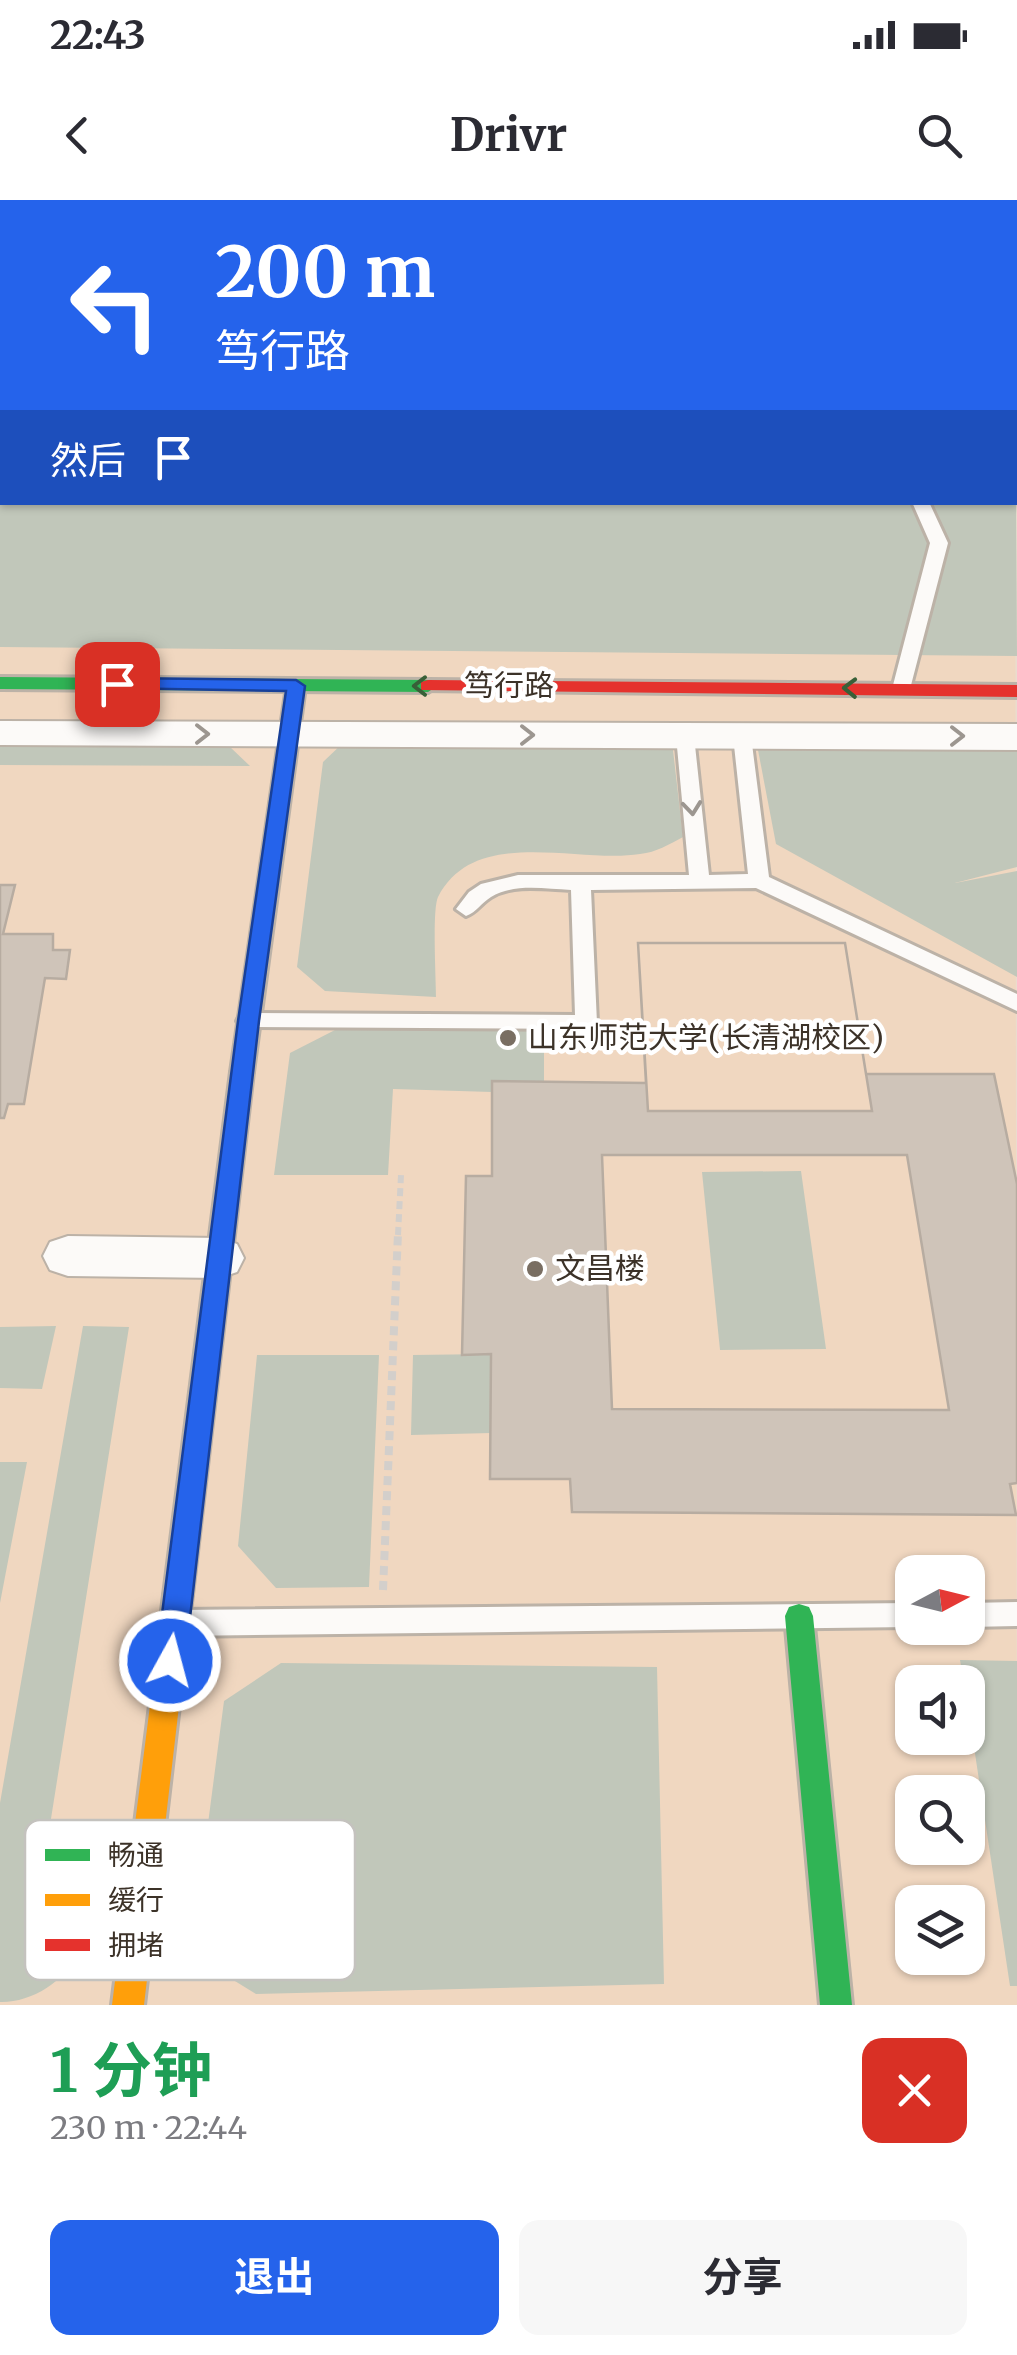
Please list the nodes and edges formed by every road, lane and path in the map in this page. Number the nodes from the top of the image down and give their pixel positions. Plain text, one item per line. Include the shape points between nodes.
1 (921, 505) edge
2 (0, 684) edge
3 (117, 684) junction
4 (296, 686) junction
5 (476, 686) junction
6 (800, 688) junction
7 (901, 688) junction
8 (1017, 691) edge
9 (0, 733) edge
10 (111, 734) junction
11 (289, 734) junction
12 (476, 735) junction
13 (684, 736) junction
14 (742, 736) junction
15 (808, 736) junction
16 (1017, 736) edge
17 (700, 881) junction
18 (758, 881) junction
19 (582, 883) junction
20 (466, 909) dead end
21 (1017, 1003) edge
22 (248, 1021) junction
23 (402, 1175) dead end
24 (68, 1256) dead end
25 (219, 1258) junction
26 (985, 1614) edge
27 (1017, 1614) edge
28 (895, 1615) edge
29 (799, 1616) junction
30 (381, 1621) junction
31 (175, 1623) junction
32 (151, 1820) edge
33 (131, 1980) edge
34 (128, 2005) edge
35 (836, 2005) edge

1 - 7 lane via 939,543
2 - 3 street, 笃行路
3 - 4 street, 笃行路
3 - 10 street
5 -> 4 street, 笃行路
4 - 11 street
5 - 6 street, 笃行路
5 - 12 street
7 -> 6 street, 笃行路
6 - 15 street
7 - 8 street, 笃行路
9 - 10 street, 笃行路
10 -> 11 street, 笃行路
11 - 12 street, 笃行路
11 - 22 street
12 -> 13 street, 笃行路
13 - 14 street, 笃行路
13 -> 17 lane
14 - 15 street, 笃行路
14 - 18 lane
15 -> 16 street, 笃行路
17 - 18 lane
17 - 19 lane
18 - 21 lane
19 - 20 lane via 495,884 476,893
19 - 22 lane via 586,1024
22 - 25 street
23 - 30 path
24 - 25 street
25 - 31 street
26 - 27 lane
28 - 29 lane
29 - 30 lane
29 - 35 street
30 - 31 lane
31 - 32 street
33 - 34 street

